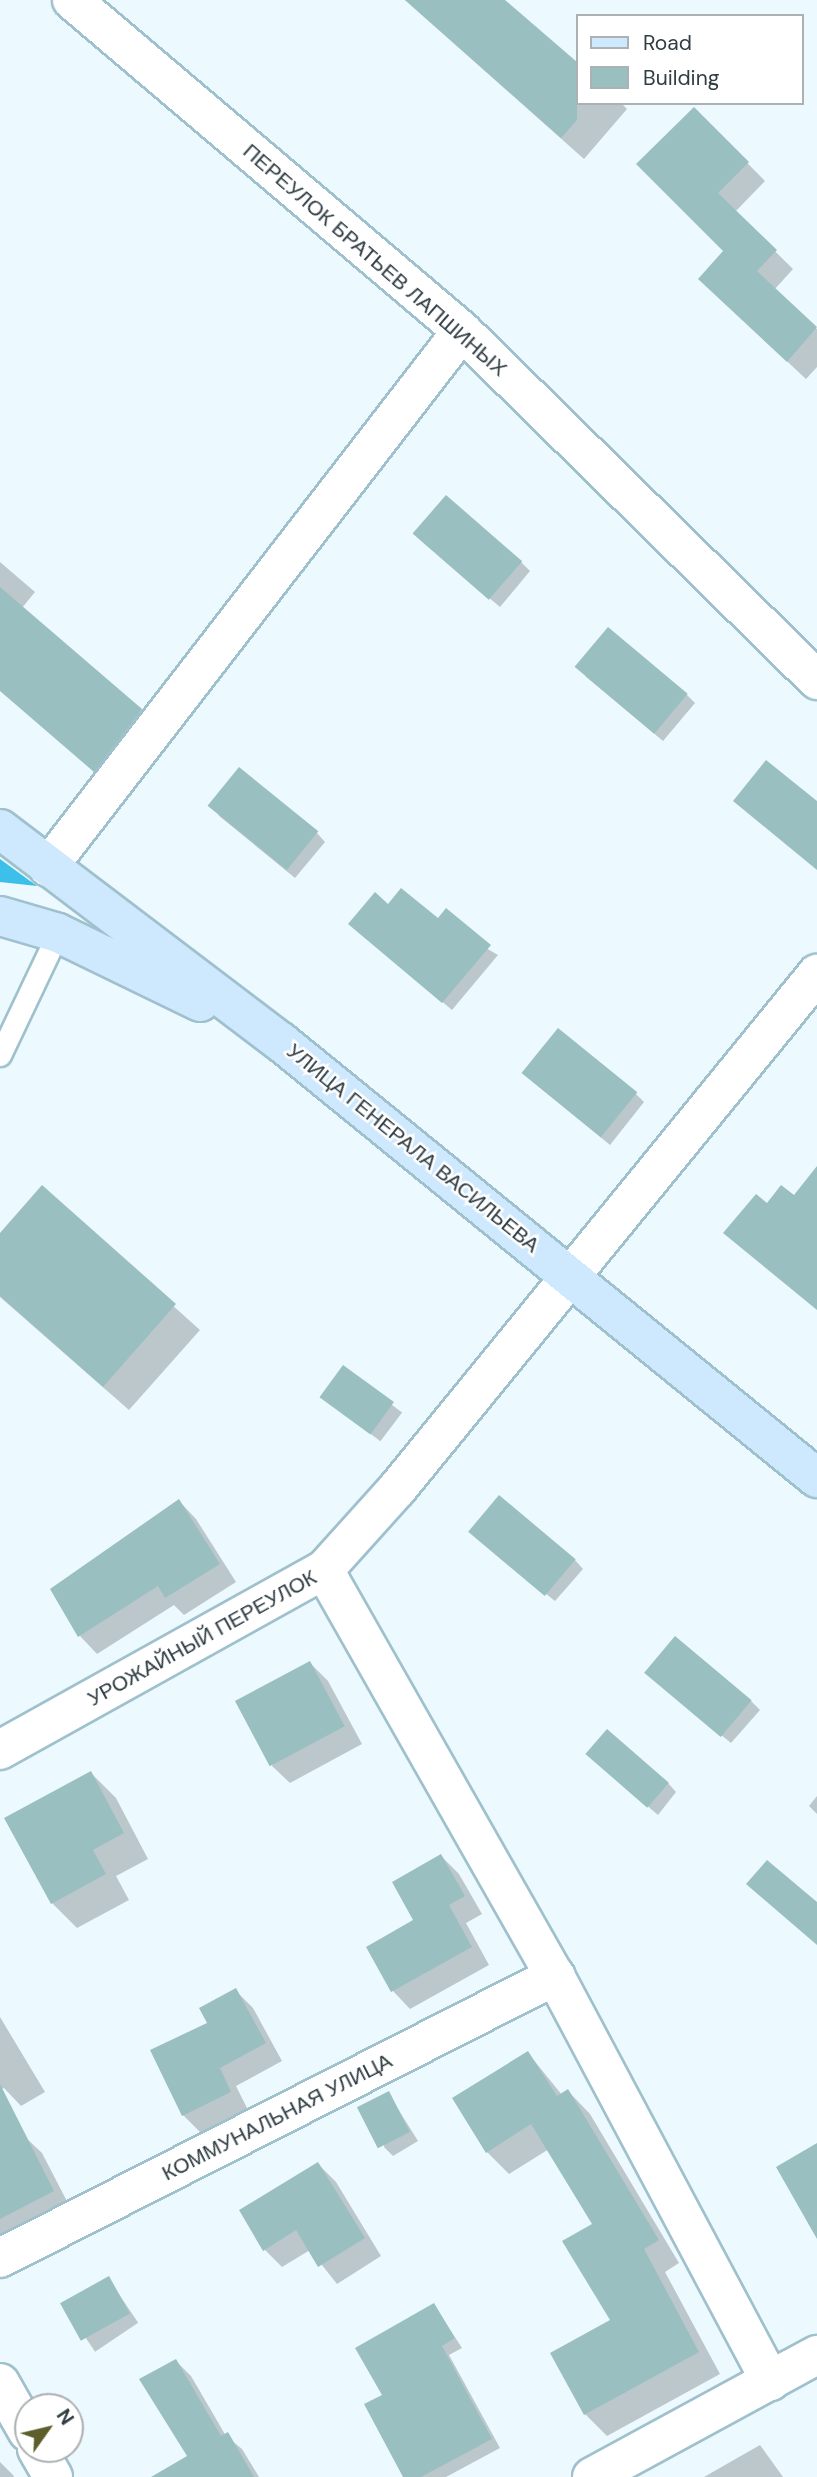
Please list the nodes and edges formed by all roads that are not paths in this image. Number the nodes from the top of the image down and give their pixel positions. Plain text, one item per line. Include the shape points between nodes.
1 (95, 7) edge
2 (463, 331) junction
3 (817, 680) edge
4 (0, 829) edge
5 (48, 867) junction
6 (0, 916) edge
7 (58, 933) junction
8 (817, 974) edge
9 (281, 1042) junction
10 (0, 1055) edge
11 (569, 1273) junction
12 (817, 1478) edge
13 (324, 1570) junction
14 (0, 1750) edge
15 (555, 1976) junction
16 (0, 2258) edge
17 (817, 2355) edge
18 (771, 2381) junction
19 (0, 2384) edge
20 (14, 2408) edge
21 (592, 2477) edge

1 - 2 street, ПЕРЕУЛОК БРАТЬЕВ ЛАПШИНЫХ
2 - 3 street, ПЕРЕУЛОК БРАТЬЕВ ЛАПШИНЫХ
2 - 5 street
4 - 5 main road, УЛИЦА ГЕНЕРАЛА ВАСИЛЬЕВА
5 - 9 main road, УЛИЦА ГЕНЕРАЛА ВАСИЛЬЕВА
6 - 7 main road
7 - 9 main road
7 - 10 lane
8 - 11 street, УРОЖАЙНЫЙ ПЕРЕУЛОК
9 - 11 main road, УЛИЦА ГЕНЕРАЛА ВАСИЛЬЕВА
11 - 12 main road, УЛИЦА ГЕНЕРАЛА ВАСИЛЬЕВА
11 - 13 street, УРОЖАЙНЫЙ ПЕРЕУЛОК via 397,1489
13 - 14 street, УРОЖАЙНЫЙ ПЕРЕУЛОК
13 - 15 street
15 - 16 street, КОММУНАЛЬНАЯ УЛИЦА
15 - 18 street
17 - 18 street
18 - 21 street
19 - 20 street

